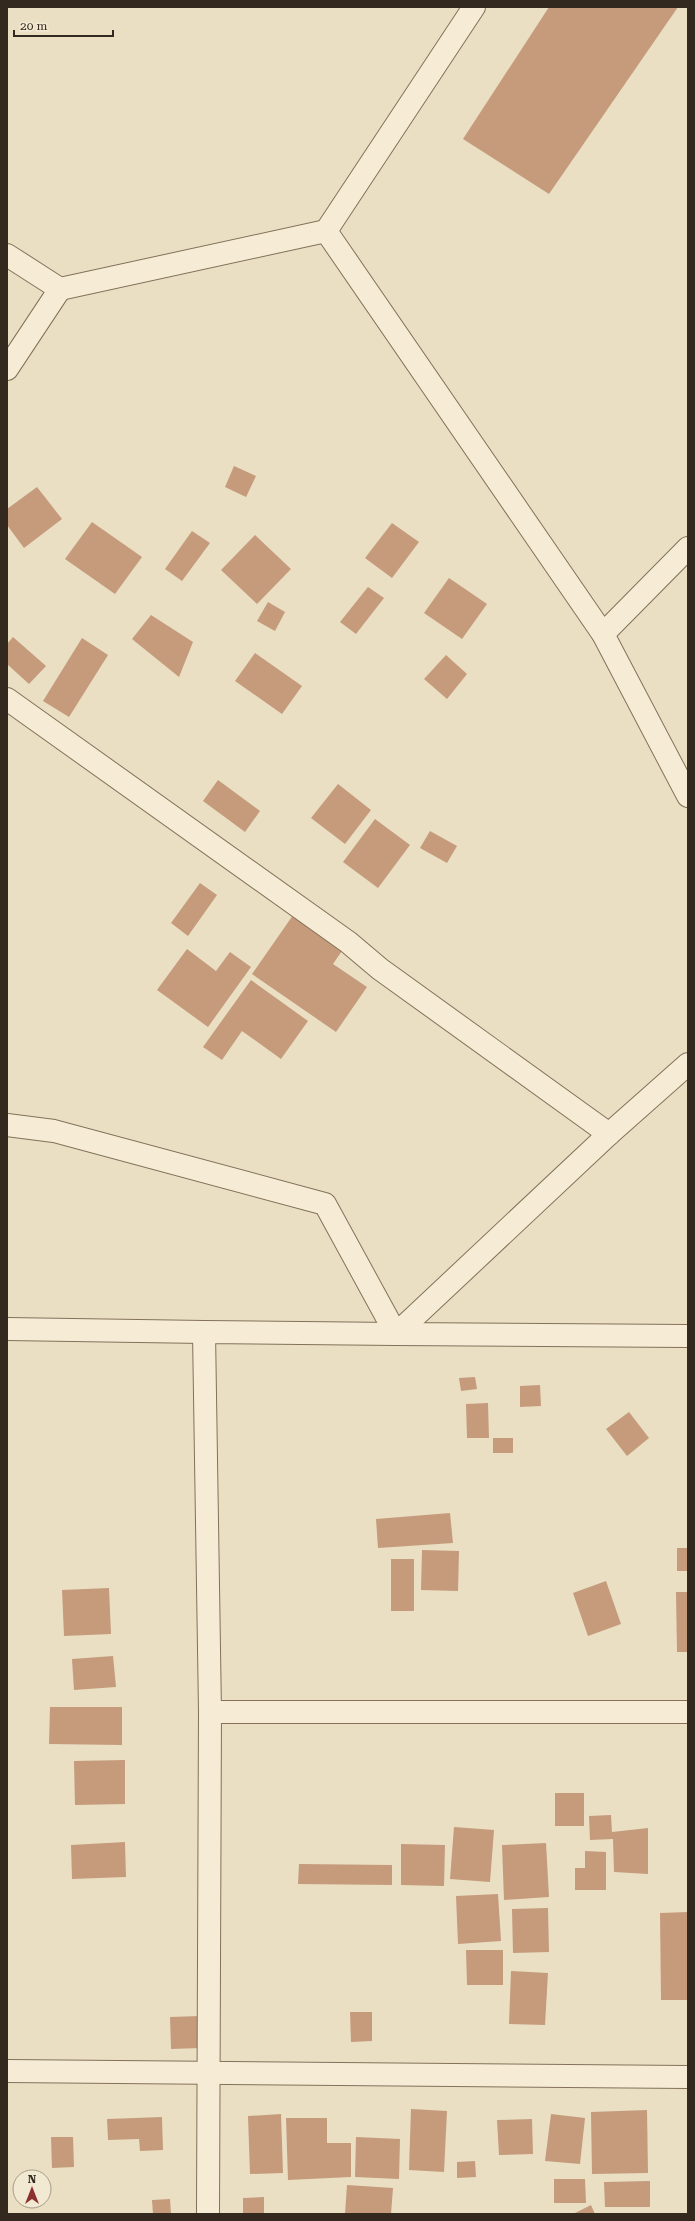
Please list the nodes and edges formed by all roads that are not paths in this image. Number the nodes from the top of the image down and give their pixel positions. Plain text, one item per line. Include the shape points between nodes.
1 (474, 7) edge
2 (326, 231) junction
3 (7, 255) edge
4 (60, 289) junction
5 (7, 369) edge
6 (688, 548) edge
7 (603, 634) junction
8 (7, 699) edge
9 (688, 796) edge
10 (688, 1064) edge
11 (7, 1125) edge
12 (610, 1134) junction
13 (7, 1329) edge
14 (204, 1332) junction
15 (396, 1334) junction
16 (688, 1336) edge
17 (210, 1712) junction
18 (688, 1712) edge
19 (7, 2071) edge
20 (208, 2072) junction
21 (688, 2077) edge
22 (208, 2214) edge

1 - 2 street
2 - 4 street
2 - 7 street
3 - 4 street
4 - 5 street
6 - 7 street
7 - 9 street
8 - 12 street via 348,942 380,969
10 - 12 street
11 - 15 street via 54,1131 325,1204
12 - 15 street
13 - 14 street
14 - 15 street
14 - 17 street
15 - 16 street
17 - 18 street
17 - 20 street
19 - 20 street
20 - 21 street
20 - 22 street

